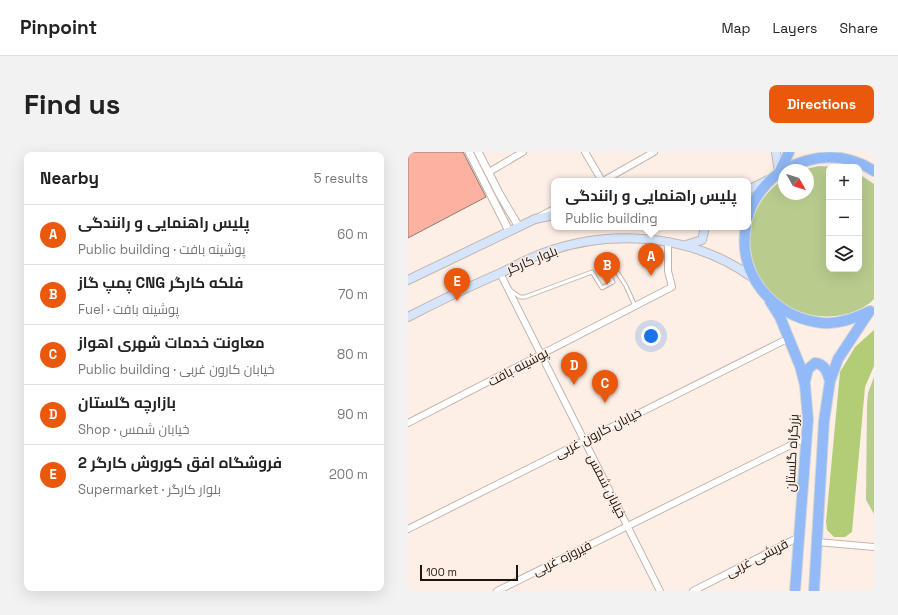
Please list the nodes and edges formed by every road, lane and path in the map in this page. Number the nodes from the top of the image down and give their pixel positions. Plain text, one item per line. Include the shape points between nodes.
1 (470, 152) edge
2 (478, 152) edge
3 (523, 152) edge
4 (585, 152) edge
5 (654, 152) edge
6 (776, 152) edge
7 (783, 152) edge
8 (789, 152) edge
9 (778, 164) edge
10 (781, 164) edge
11 (784, 164) edge
12 (795, 164) edge
13 (874, 171) edge
14 (489, 172) junction
15 (778, 173) edge
16 (778, 174) edge
17 (600, 178) edge
18 (607, 178) edge
19 (751, 188) edge
20 (751, 210) edge
21 (551, 211) edge
22 (551, 216) edge
23 (535, 219) junction
24 (519, 226) junction
25 (704, 230) edge
26 (745, 230) edge
27 (509, 231) junction
28 (668, 241) junction
29 (686, 245) junction
30 (500, 273) junction
31 (753, 278) junction
32 (408, 280) edge
33 (508, 289) junction
34 (770, 300) junction
35 (635, 306) junction
36 (871, 310) edge
37 (408, 317) edge
38 (789, 338) junction
39 (541, 354) junction
40 (830, 381) junction
41 (805, 385) junction
42 (408, 423) edge
43 (807, 437) junction
44 (584, 440) junction
45 (628, 526) junction
46 (408, 529) edge
47 (799, 537) junction
48 (817, 542) junction
49 (874, 547) edge
50 (496, 591) edge
51 (660, 591) edge
52 (693, 591) edge
53 (795, 591) edge
54 (814, 591) edge

1 - 27 street
2 - 14 street
3 - 14 street
4 - 17 street
5 - 18 street
6 - 9 main road
7 - 10 street
8 - 11 highway
12 - 13 highway via 825,157 850,160
14 - 24 street
15 - 19 main road
16 - 20 highway via 759,193
21 - 23 street
22 - 23 main road
23 - 24 main road
24 - 27 main road
25 - 29 main road via 702,240
26 - 31 highway via 746,257
27 - 32 main road
28 - 29 main road, بلوار کارگر
28 - 30 main road, بلوار کارگر via 622,238 566,247 532,258
28 - 35 street, پوشینه بافت via 668,271 672,286
29 - 31 main road, بلوار کارگر via 734,264
30 - 33 street, خیابان شمس
30 - 37 main road, بلوار کارگر
31 - 34 highway
33 - 35 lane via 520,297 525,297 592,272 602,288 613,282 604,267 612,264
33 - 39 street, خیابان شمس
34 - 36 highway via 792,316 817,323 844,322
34 - 38 highway, بزرگراه گلستان
35 - 39 street, پوشینه بافت
36 - 40 highway via 838,359
38 - 41 highway, بزرگراه گلستان
38 - 44 street, خیابان کارون غربی
39 - 42 street, پوشینه بافت
39 - 44 street, خیابان شمس
40 - 41 highway via 825,367 815,363 808,369
40 - 48 highway via 824,421
41 - 43 highway, بزرگراه گلستان
43 - 45 street, فیروزه غربی
43 - 47 highway, بزرگراه گلستان
44 - 45 street, خیابان شمس
44 - 46 street, خیابان کارون غربی
45 - 50 street, فیروزه غربی
45 - 51 street, خیابان شمس
47 - 52 street, قریشی غربی
47 - 53 highway, بزرگراه گلستان
48 - 49 street
48 - 54 highway

